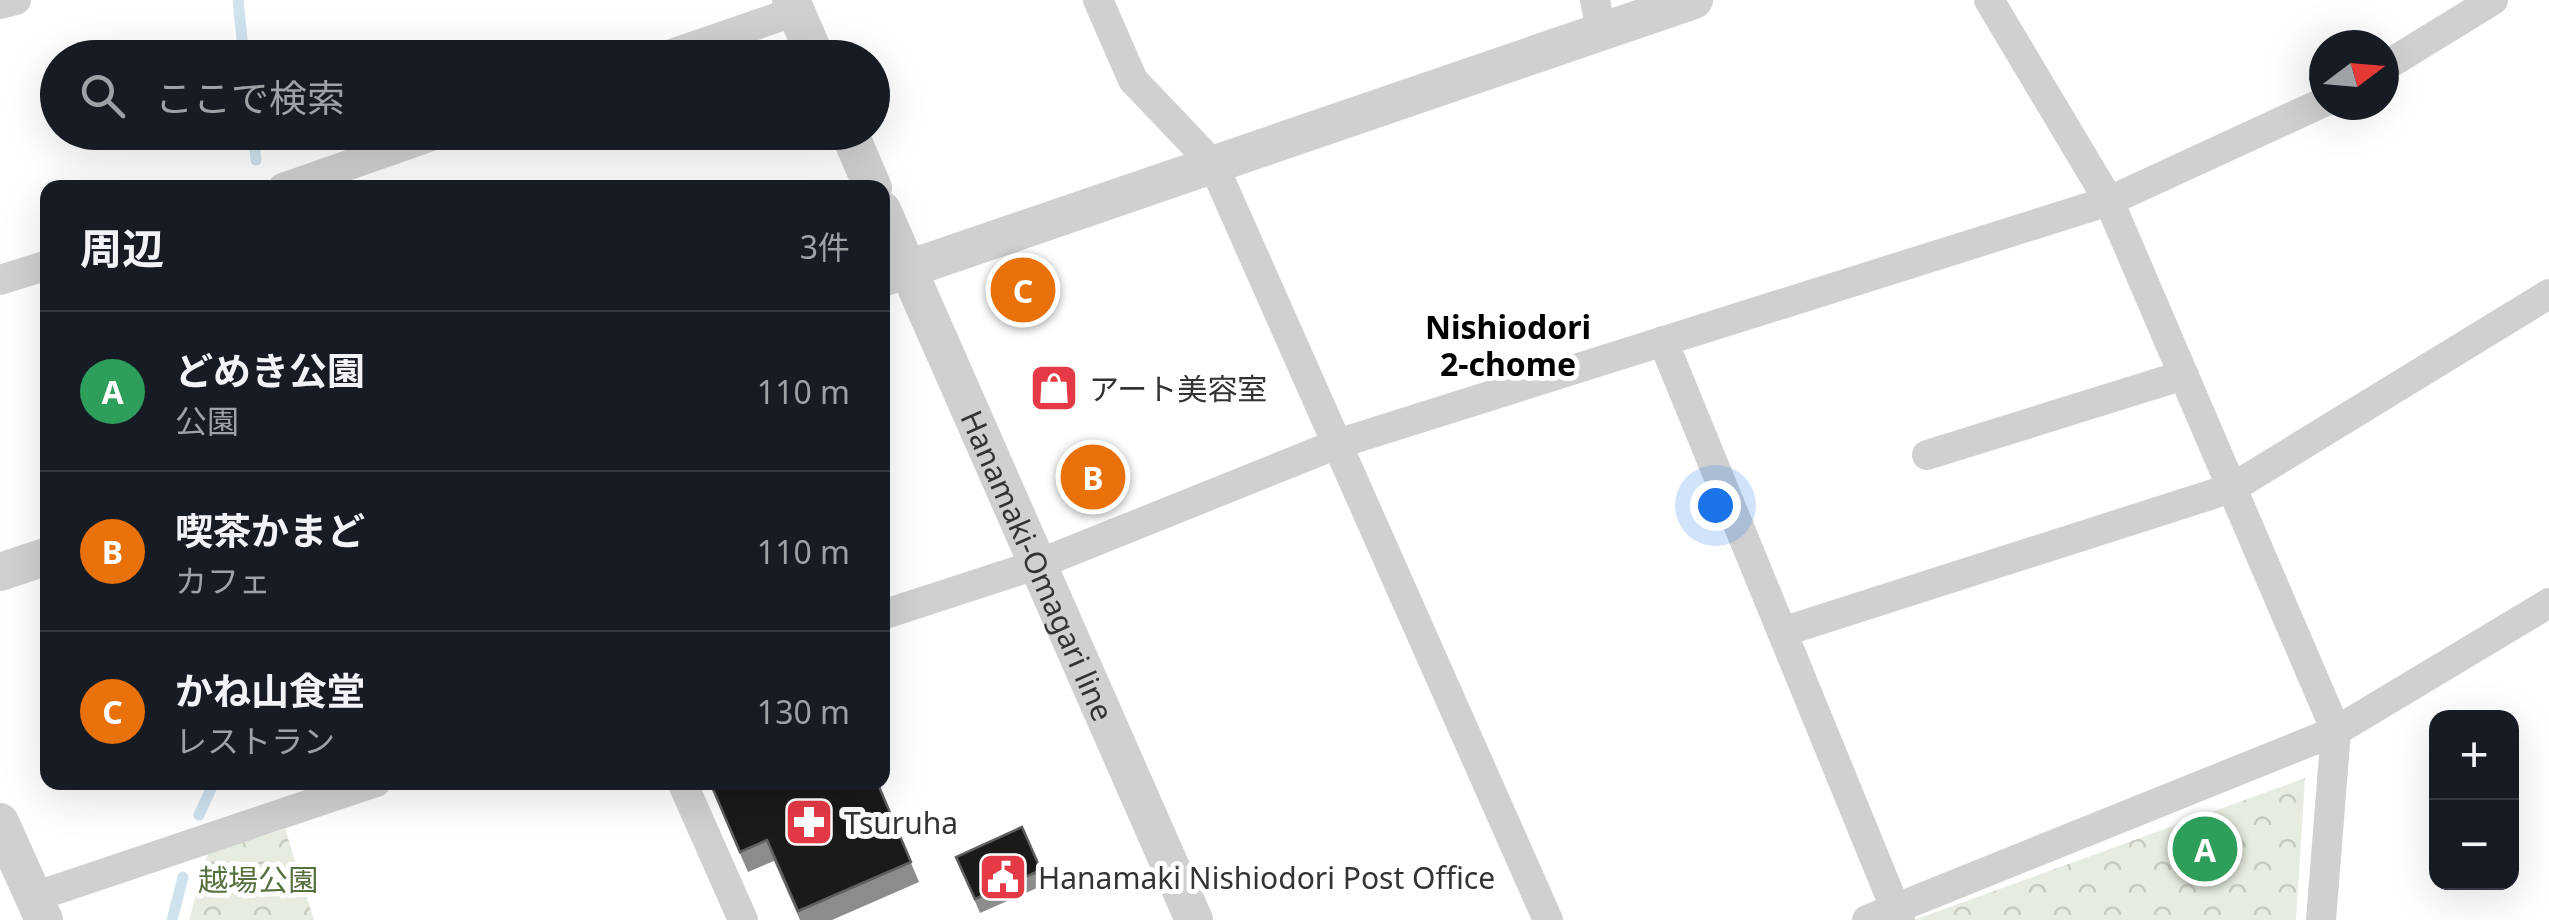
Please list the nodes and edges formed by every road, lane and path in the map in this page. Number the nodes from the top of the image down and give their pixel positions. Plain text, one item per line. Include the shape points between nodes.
1 (16, 0) edge
2 (1098, 0) edge
3 (1694, 0) edge
4 (1989, 0) edge
5 (2493, 0) edge
6 (0, 4) edge
7 (793, 5) edge
8 (1598, 15) edge
9 (705, 40) edge
10 (808, 40) edge
11 (2399, 58) edge
12 (2309, 109) edge
13 (391, 150) edge
14 (857, 150) edge
15 (1214, 164) junction
16 (305, 180) edge
17 (870, 180) edge
18 (2109, 201) junction
19 (40, 268) edge
20 (895, 273) edge
21 (0, 280) edge
22 (2549, 294) edge
23 (1664, 341) junction
24 (2184, 376) junction
25 (1337, 444) junction
26 (1927, 456) dead end
27 (2232, 488) junction
28 (40, 559) edge
29 (1036, 565) junction
30 (0, 572) edge
31 (2549, 604) edge
32 (890, 612) edge
33 (1782, 632) junction
34 (2336, 731) junction
35 (355, 790) edge
36 (686, 790) edge
37 (0, 822) edge
38 (39, 909) edge
39 (1898, 914) edge
40 (743, 920) edge
41 (1194, 920) edge
42 (1548, 920) edge
43 (1867, 920) edge
44 (2321, 920) edge

1 - 6 street
2 - 15 street via 1133,80
3 - 8 street
4 - 18 street
5 - 11 street
7 - 9 street
7 - 10 street
8 - 15 street
12 - 18 street
13 - 16 street
14 - 17 street
15 - 20 street
15 - 25 street
18 - 23 street
18 - 24 street
19 - 21 street
20 - 29 street, Hanamaki-Omagari line
22 - 27 street
23 - 25 street
23 - 33 street
24 - 26 street
24 - 27 street
25 - 29 street
25 - 42 street
27 - 33 street
27 - 34 street
28 - 30 street
29 - 32 street
29 - 41 street, Hanamaki-Omagari line
31 - 34 street
33 - 39 street
34 - 39 street
34 - 44 street
35 - 38 street
36 - 40 street
37 - 38 street
39 - 43 street

